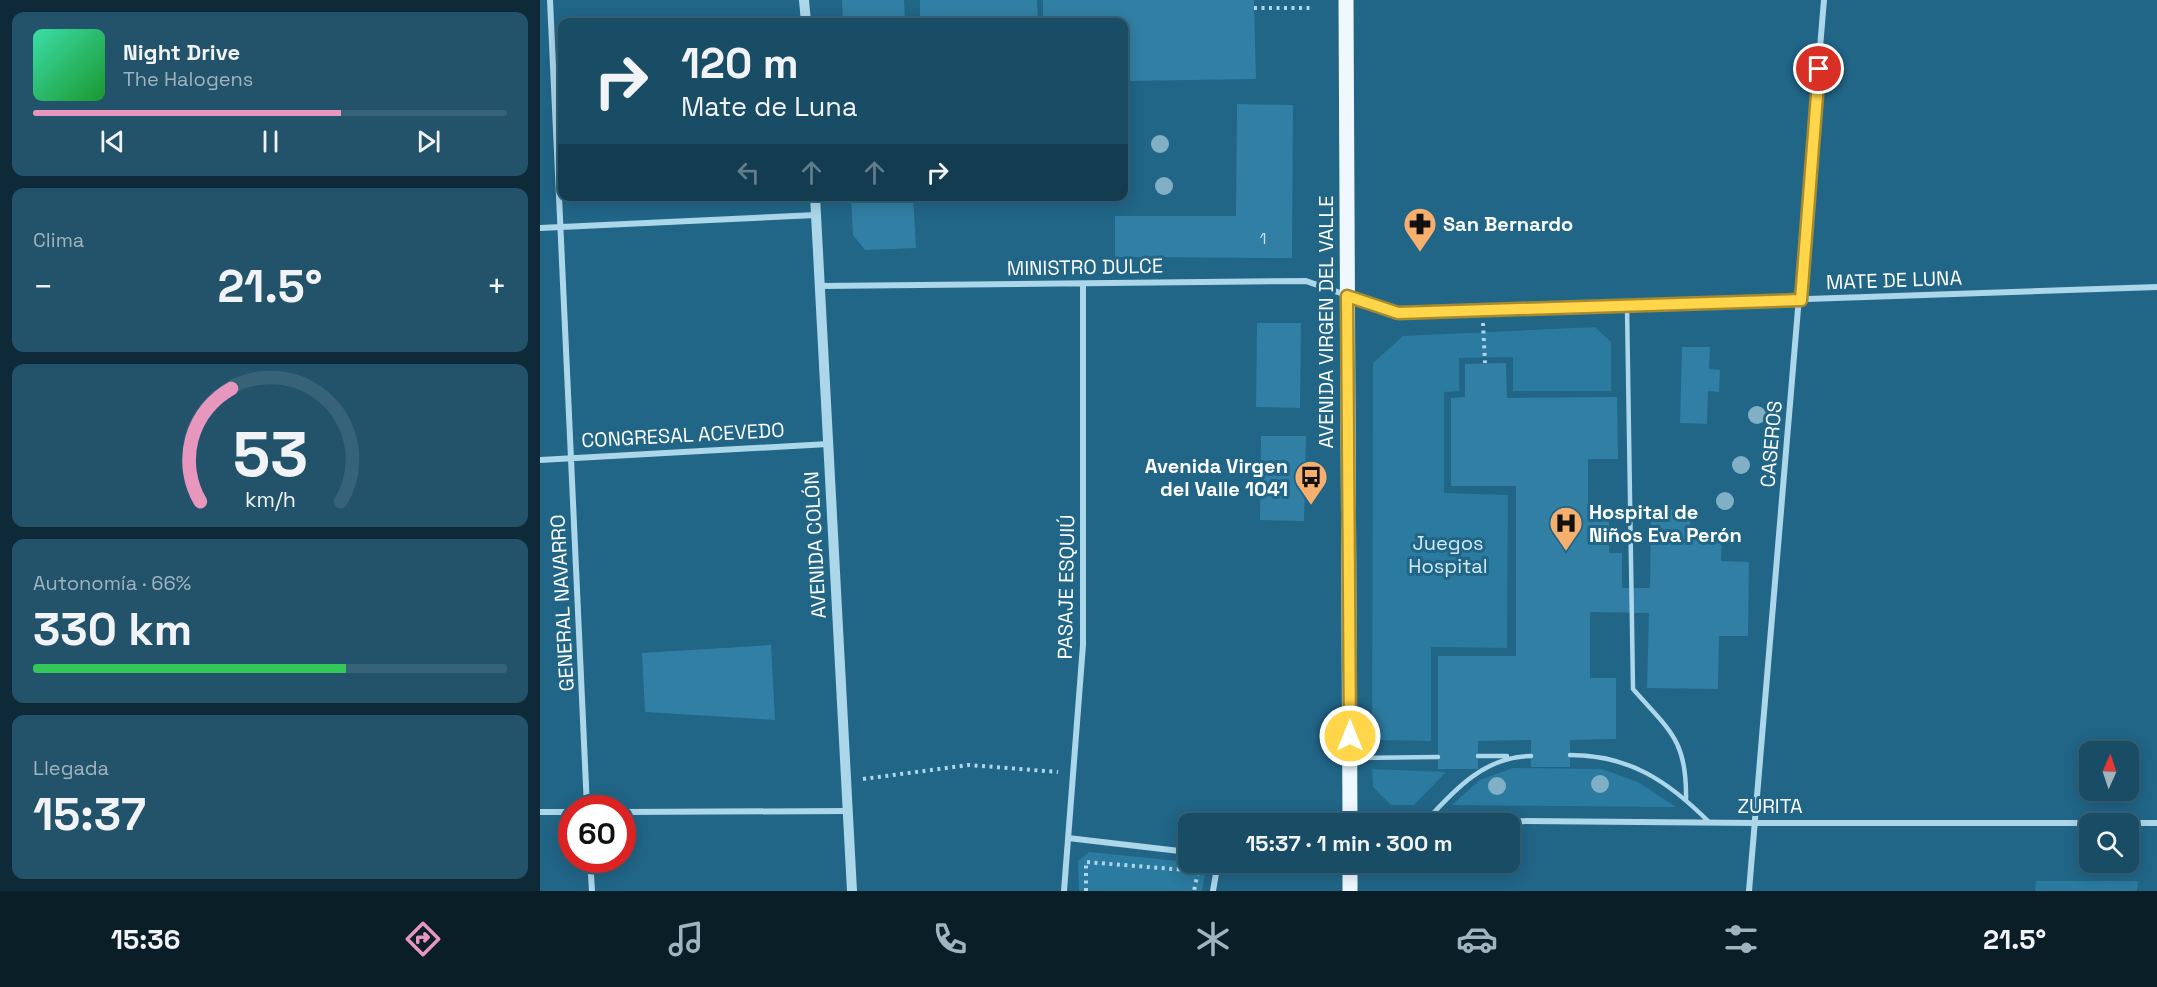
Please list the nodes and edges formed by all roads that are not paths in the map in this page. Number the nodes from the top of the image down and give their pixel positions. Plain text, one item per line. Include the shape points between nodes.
1 (550, 0) edge
2 (804, 0) edge
3 (1346, 0) edge
4 (1824, 0) edge
5 (806, 18) edge
6 (558, 165) edge
7 (560, 201) edge
8 (815, 201) edge
9 (816, 215) junction
10 (561, 227) junction
11 (540, 228) edge
12 (1083, 284) junction
13 (820, 286) junction
14 (2157, 287) edge
15 (1347, 296) junction
16 (1801, 300) junction
17 (1627, 306) junction
18 (828, 444) junction
19 (572, 458) junction
20 (540, 460) edge
21 (1570, 755) dead end
22 (1438, 756) dead end
23 (1478, 756) dead end
24 (1509, 756) junction
25 (1531, 756) dead end
26 (1350, 758) junction
27 (586, 795) edge
28 (1686, 799) junction
29 (847, 811) junction
30 (540, 812) edge
31 (558, 812) edge
32 (636, 812) edge
33 (1350, 813) edge
34 (1433, 813) edge
35 (1520, 821) edge
36 (1709, 822) junction
37 (1754, 823) junction
38 (2157, 823) edge
39 (1068, 838) junction
40 (1178, 851) edge
41 (591, 873) edge
42 (1216, 873) edge
43 (1350, 873) edge
44 (592, 891) edge
45 (852, 891) edge
46 (1064, 891) edge
47 (1213, 891) edge
48 (1350, 891) edge
49 (1749, 891) edge

1 - 6 street, GENERAL NAVARRO
2 - 5 street
3 - 15 main road, AVENIDA VIRGEN DEL VALLE
4 - 16 street, CASEROS
7 - 10 street, GENERAL NAVARRO
8 - 9 street, AVENIDA COLÓN
9 - 10 street
9 - 13 street, AVENIDA COLÓN
10 - 11 street
10 - 19 street, GENERAL NAVARRO
12 - 13 street, MINISTRO DULCE
12 - 15 street, MINISTRO DULCE via 1306,281
12 - 39 street, PASAJE ESQUIÚ via 1083,645
13 - 18 street, AVENIDA COLÓN
14 - 16 street, MATE DE LUNA
15 - 17 street, MATE DE LUNA via 1398,313
15 - 26 main road, AVENIDA VIRGEN DEL VALLE
16 - 17 street, MATE DE LUNA
16 - 37 street, CASEROS
17 - 28 lane via 1633,689 1674,735 1686,768
18 - 19 street, CONGRESAL ACEVEDO
18 - 29 street, AVENIDA COLÓN
19 - 20 street, CONGRESAL ACEVEDO
19 - 27 street, GENERAL NAVARRO
21 - 28 lane via 1598,755 1628,763
22 - 26 lane
23 - 24 lane
24 - 25 lane
24 - 34 lane via 1460,784
26 - 33 main road, AVENIDA VIRGEN DEL VALLE
28 - 36 lane
29 - 32 street
29 - 45 street, AVENIDA COLÓN
30 - 31 street
35 - 36 street, ZURITA
36 - 37 street, ZURITA
37 - 38 street, ZURITA
37 - 49 street, CASEROS
39 - 40 street
39 - 46 street, PASAJE ESQUIÚ
41 - 44 street
42 - 47 street
43 - 48 main road

